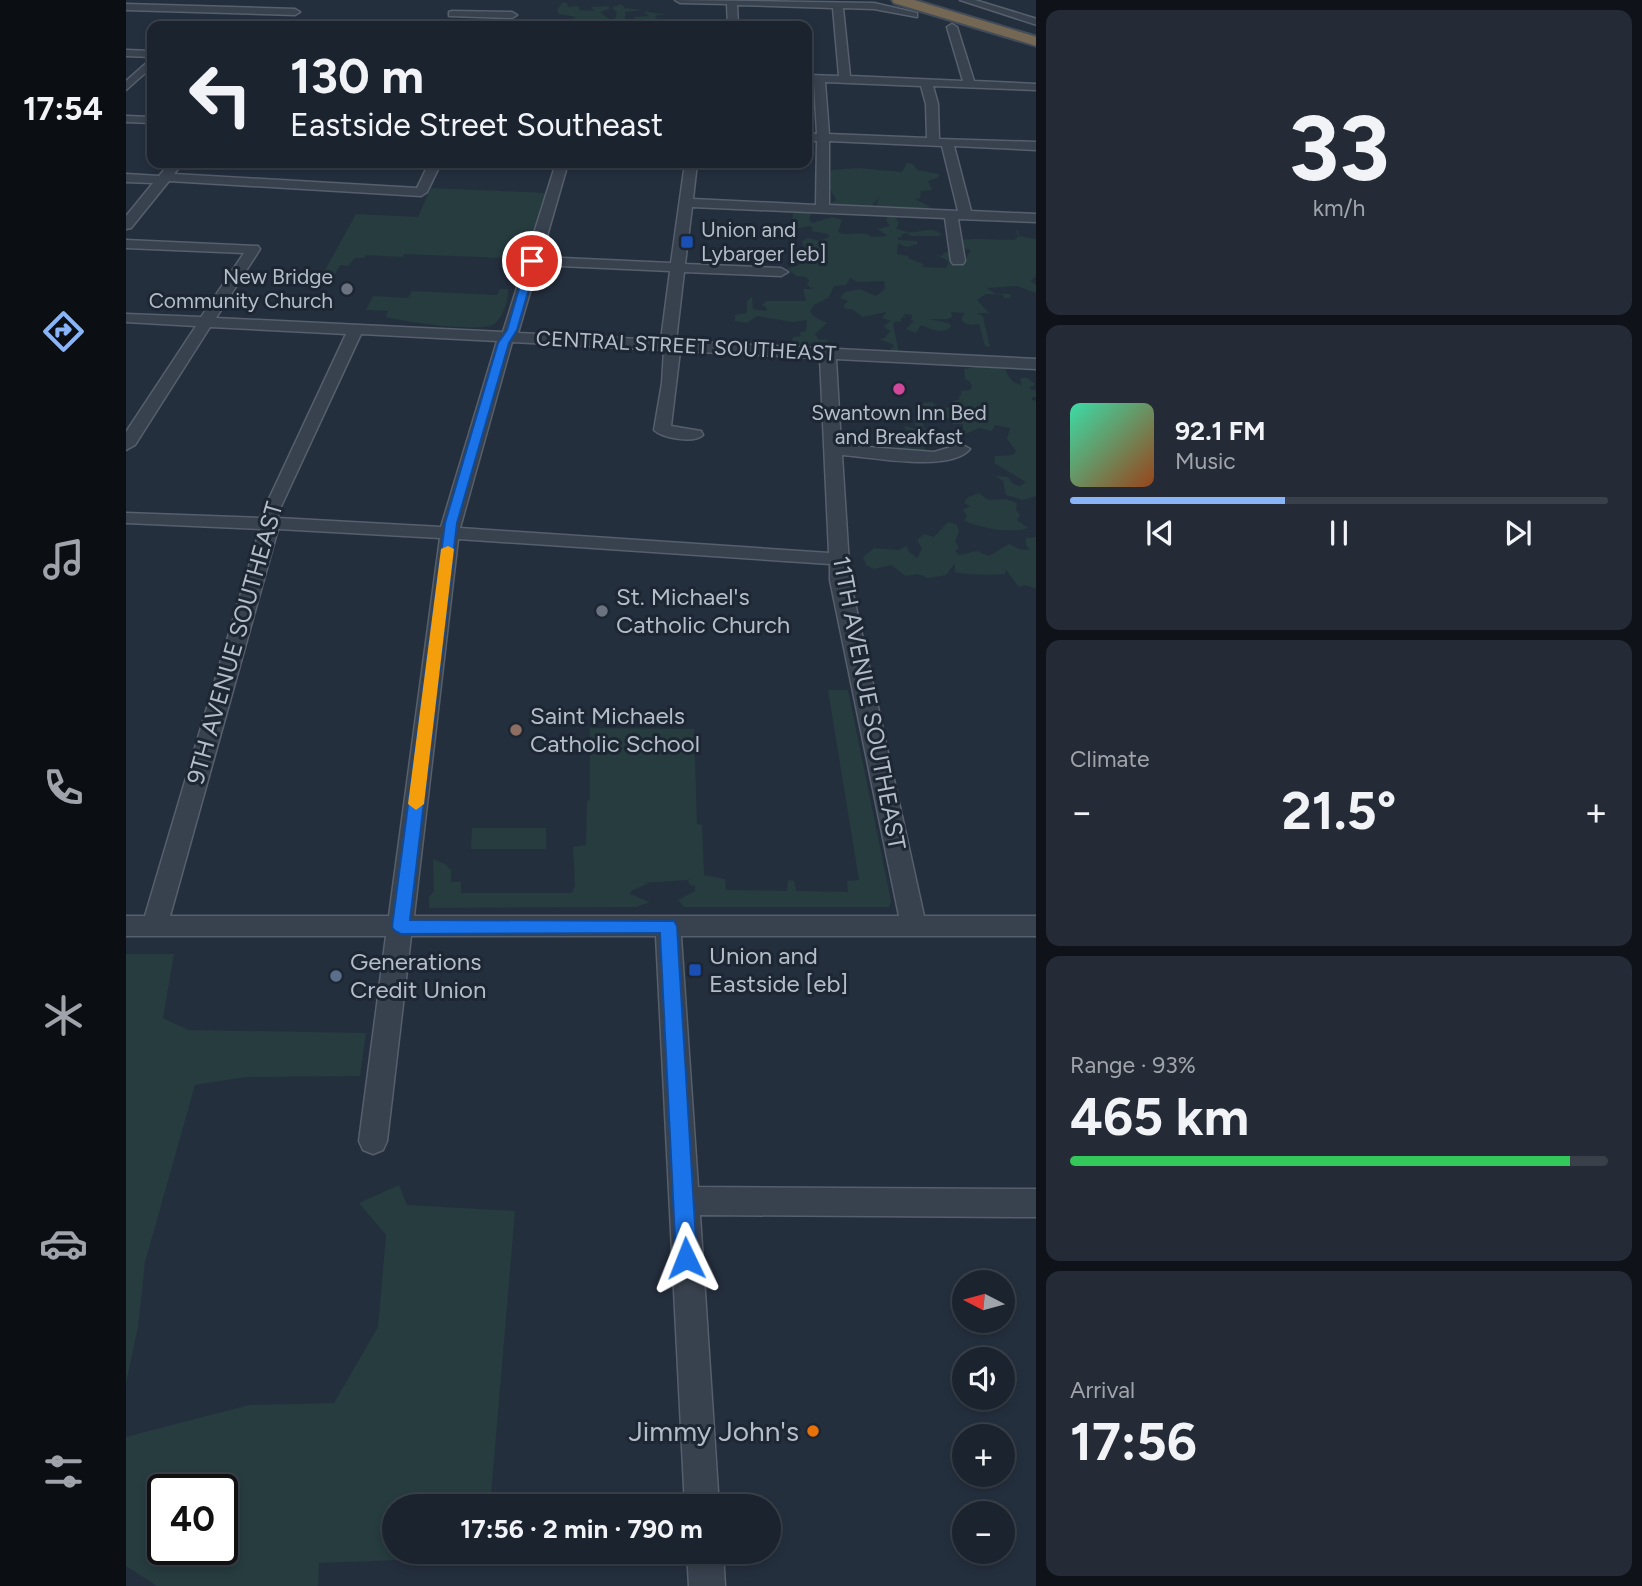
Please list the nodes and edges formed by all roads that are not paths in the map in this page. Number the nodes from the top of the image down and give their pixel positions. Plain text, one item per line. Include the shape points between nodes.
1 (680, 0) edge
2 (900, 0) edge
3 (926, 0) edge
4 (965, 0) edge
5 (732, 1) edge
6 (838, 5) junction
7 (126, 7) edge
8 (204, 9) junction
9 (514, 11) joint
10 (445, 15) dead end
11 (913, 15) dead end
12 (194, 19) dead end
13 (289, 21) edge
14 (510, 21) edge
15 (733, 21) edge
16 (1036, 22) edge
17 (952, 27) dead end
18 (1036, 34) edge
19 (1036, 42) edge
20 (126, 53) edge
21 (147, 54) edge
22 (147, 66) edge
23 (813, 79) edge
24 (845, 80) junction
25 (926, 82) junction
26 (969, 84) junction
27 (126, 87) edge
28 (1036, 87) edge
29 (126, 119) edge
30 (147, 120) edge
31 (812, 137) edge
32 (822, 138) junction
33 (933, 142) junction
34 (947, 143) junction
35 (1036, 146) edge
36 (173, 168) edge
37 (433, 168) edge
38 (560, 168) edge
39 (691, 168) edge
40 (126, 178) edge
41 (164, 178) junction
42 (688, 203) junction
43 (822, 208) junction
44 (958, 214) junction
45 (1036, 218) edge
46 (126, 225) edge
47 (126, 244) edge
48 (253, 249) joint
49 (532, 261) junction
50 (958, 261) dead end
51 (677, 267) junction
52 (781, 272) dead end
53 (126, 318) edge
54 (205, 322) junction
55 (355, 330) junction
56 (506, 337) junction
57 (669, 345) junction
58 (828, 353) junction
59 (1036, 365) edge
60 (695, 435) dead end
61 (126, 445) edge
62 (832, 449) junction
63 (961, 449) dead end
64 (126, 518) edge
65 (268, 522) junction
66 (450, 534) junction
67 (837, 559) junction
68 (126, 926) edge
69 (668, 926) junction
70 (1036, 926) edge
71 (154, 927) junction
72 (401, 927) junction
73 (914, 927) junction
74 (373, 1141) dead end
75 (684, 1201) junction
76 (1036, 1203) edge
77 (701, 1494) edge
78 (706, 1564) edge
79 (707, 1586) edge

1 - 5 street
2 - 19 highway
3 - 18 highway
4 - 16 street
5 - 6 street
5 - 15 street
6 - 11 street via 885,7
6 - 24 street
7 - 8 street
8 - 12 street
8 - 13 street via 298,9
9 - 10 street
9 - 14 street
17 - 26 street
20 - 21 street
22 - 27 street
23 - 24 street
23 - 32 street
24 - 25 street
25 - 26 street
25 - 33 street
26 - 28 street
29 - 30 street
31 - 32 street
32 - 33 street
32 - 43 street
33 - 34 street
34 - 35 street
34 - 44 street
36 - 41 street
37 - 41 street via 421,192
38 - 49 street
39 - 42 street
40 - 41 street
41 - 46 street
42 - 43 street
42 - 51 street
43 - 44 street
44 - 45 street
44 - 50 street
47 - 48 street
48 - 54 street
49 - 51 street
49 - 56 street
51 - 52 street
51 - 57 street
53 - 54 street, CENTRAL STREET SOUTHEAST
54 - 55 street, CENTRAL STREET SOUTHEAST
54 - 61 street
55 - 56 street, CENTRAL STREET SOUTHEAST
55 - 65 street, 9TH AVENUE SOUTHEAST
56 - 57 street, CENTRAL STREET SOUTHEAST
56 - 66 street
57 - 58 street, CENTRAL STREET SOUTHEAST
57 - 60 street via 670,383 662,430
58 - 59 street, CENTRAL STREET SOUTHEAST
58 - 62 street, 11TH AVENUE SOUTHEAST
62 - 63 street via 934,457
62 - 67 street, 11TH AVENUE SOUTHEAST
64 - 65 street
65 - 66 street
65 - 71 street, 9TH AVENUE SOUTHEAST
66 - 67 street
66 - 72 street
67 - 73 street, 11TH AVENUE SOUTHEAST
68 - 71 street
69 - 72 street
69 - 73 street
69 - 75 street
70 - 73 street
71 - 72 street
72 - 74 street
75 - 76 street
75 - 77 street
78 - 79 street

